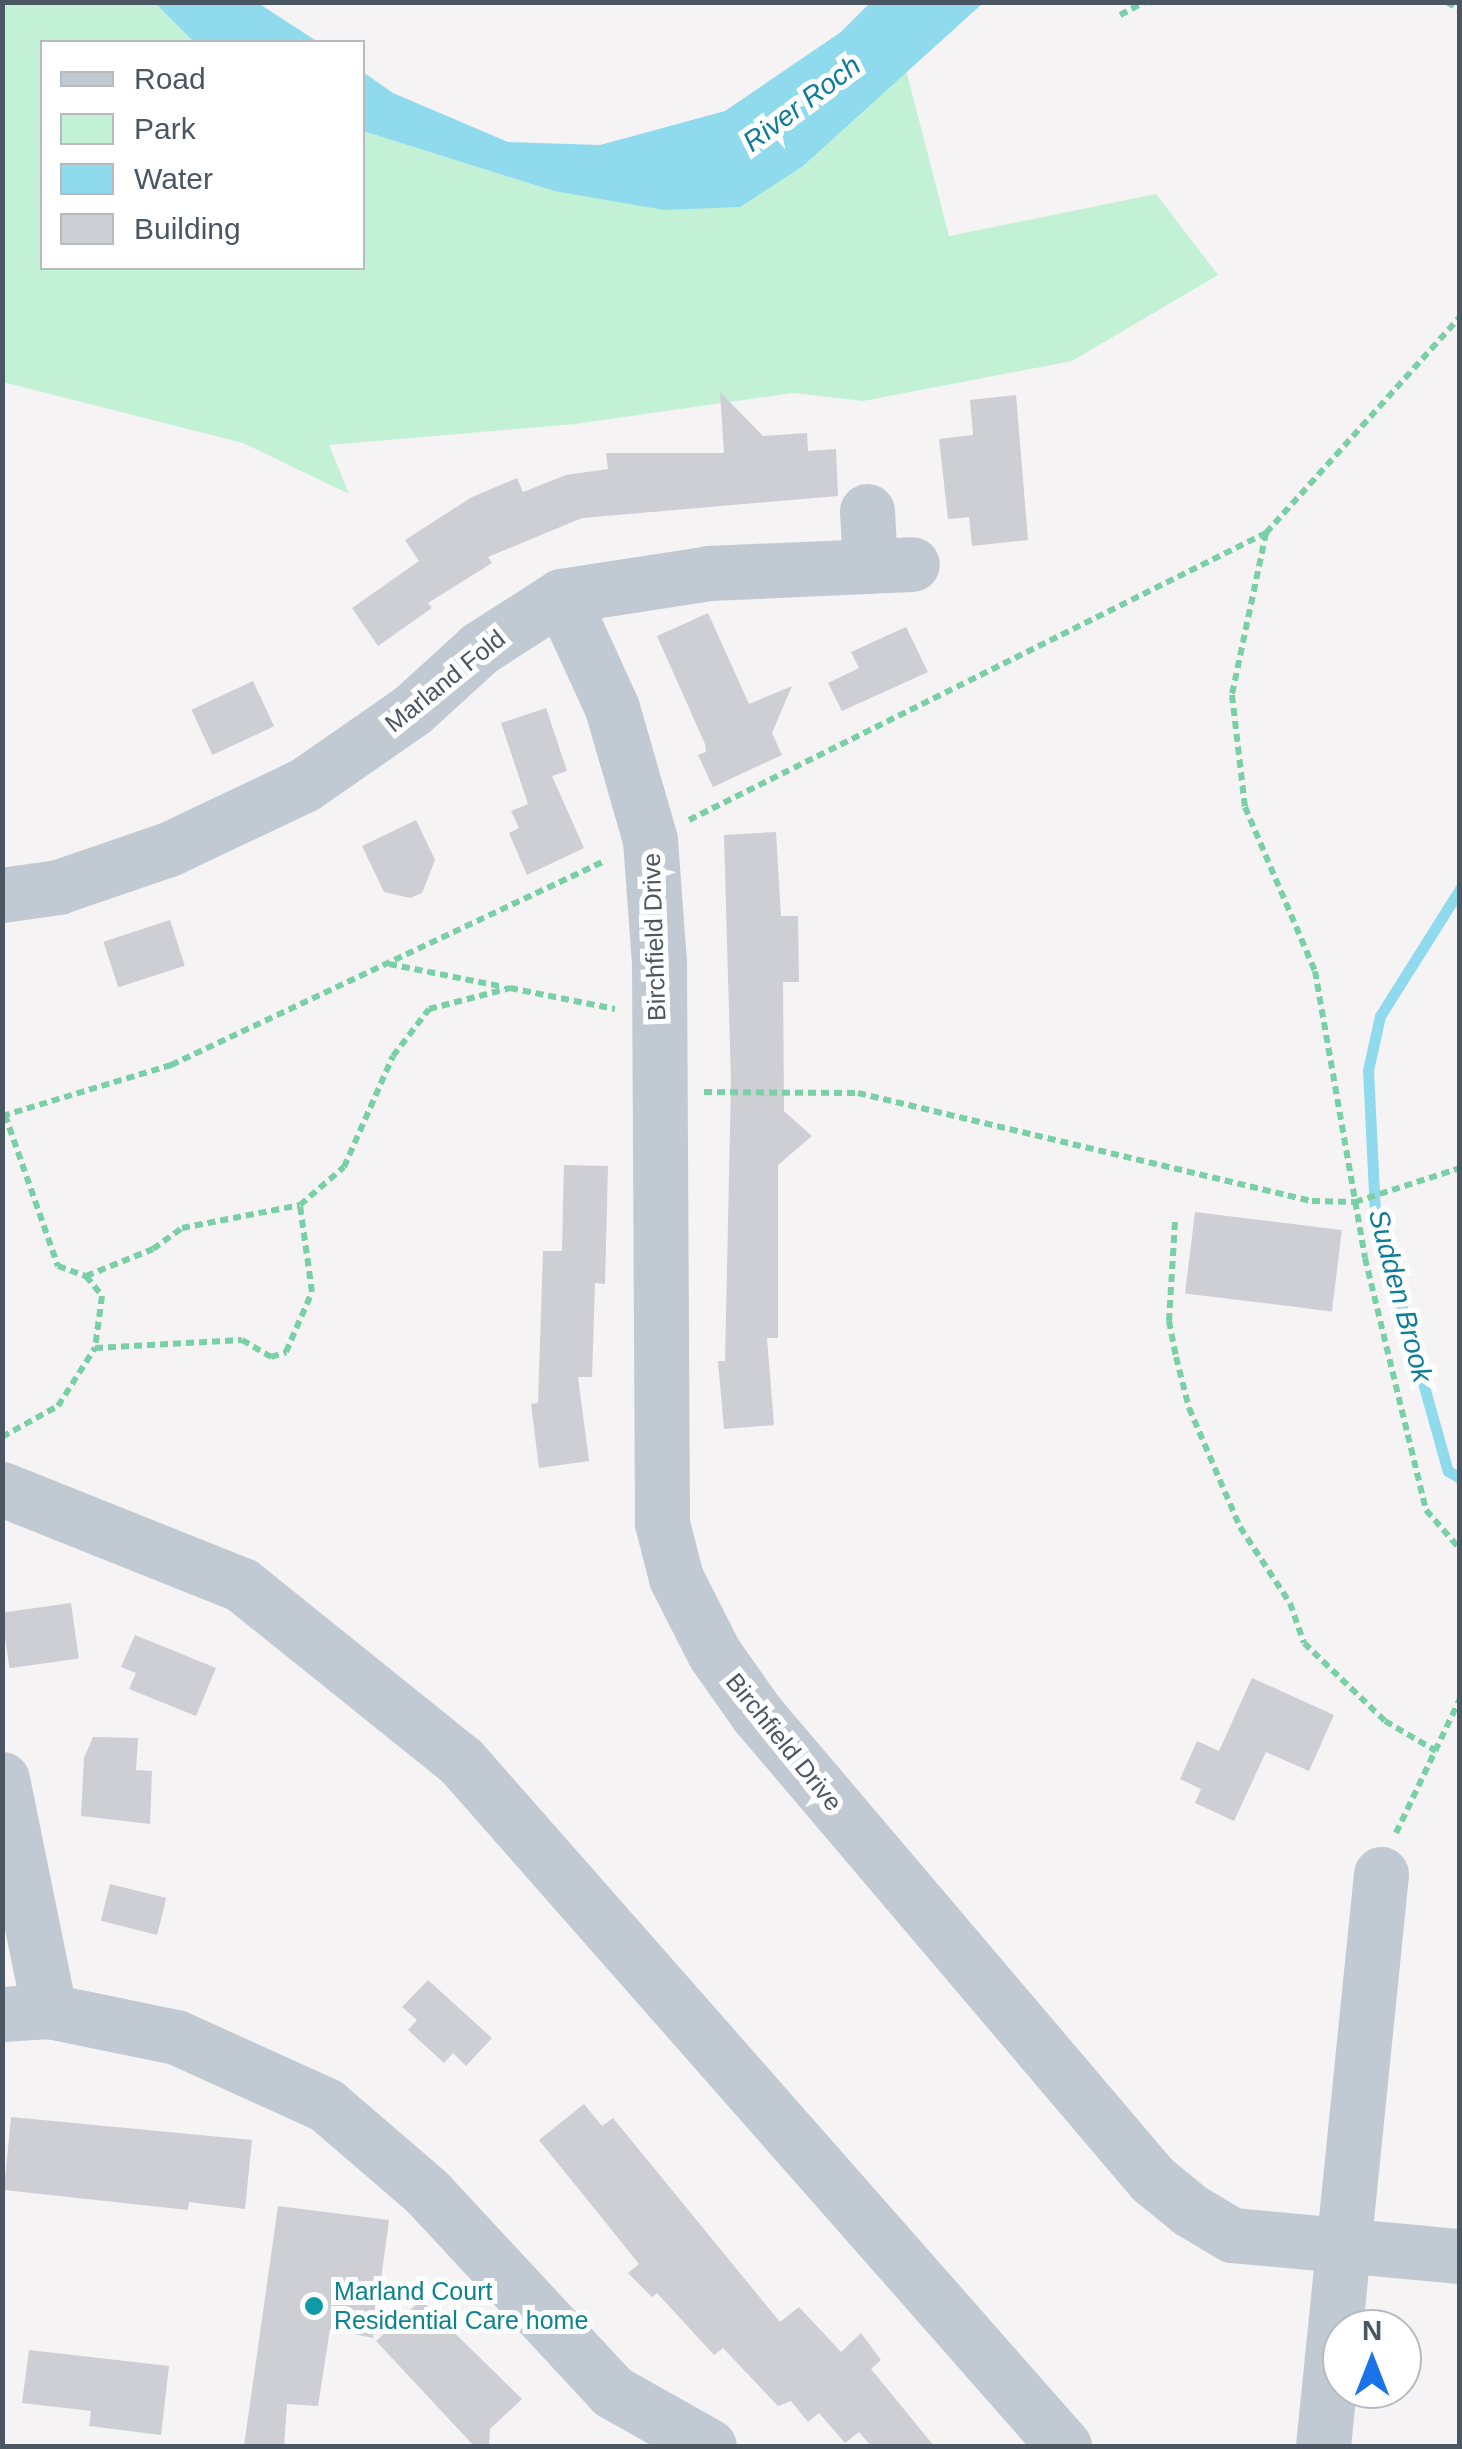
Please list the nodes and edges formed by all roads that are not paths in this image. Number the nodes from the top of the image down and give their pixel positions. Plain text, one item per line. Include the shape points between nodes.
1 (867, 511) dead end
2 (561, 596) junction
3 (2, 896) edge
4 (2, 1489) edge
5 (2, 1779) edge
6 (1381, 1874) road end
7 (26, 2013) edge
8 (1342, 2248) junction
9 (1460, 2256) edge
10 (708, 2446) edge
11 (1064, 2446) edge
12 (1323, 2446) edge

1 - 2 street, Marland Fold via 891,565 709,573
2 - 3 street, Marland Fold via 480,648 412,710 304,785 169,850 58,887
2 - 8 street, Birchfield Drive via 612,708 650,840 662,1523 676,1578 714,1653 757,1714 1152,2179 1232,2234
4 - 11 street via 242,1586 461,1762
5 - 7 street
6 - 8 street
7 - 10 street via 176,2037 326,2105 427,2192 613,2392
8 - 9 street, Birchfield Drive
8 - 12 street

